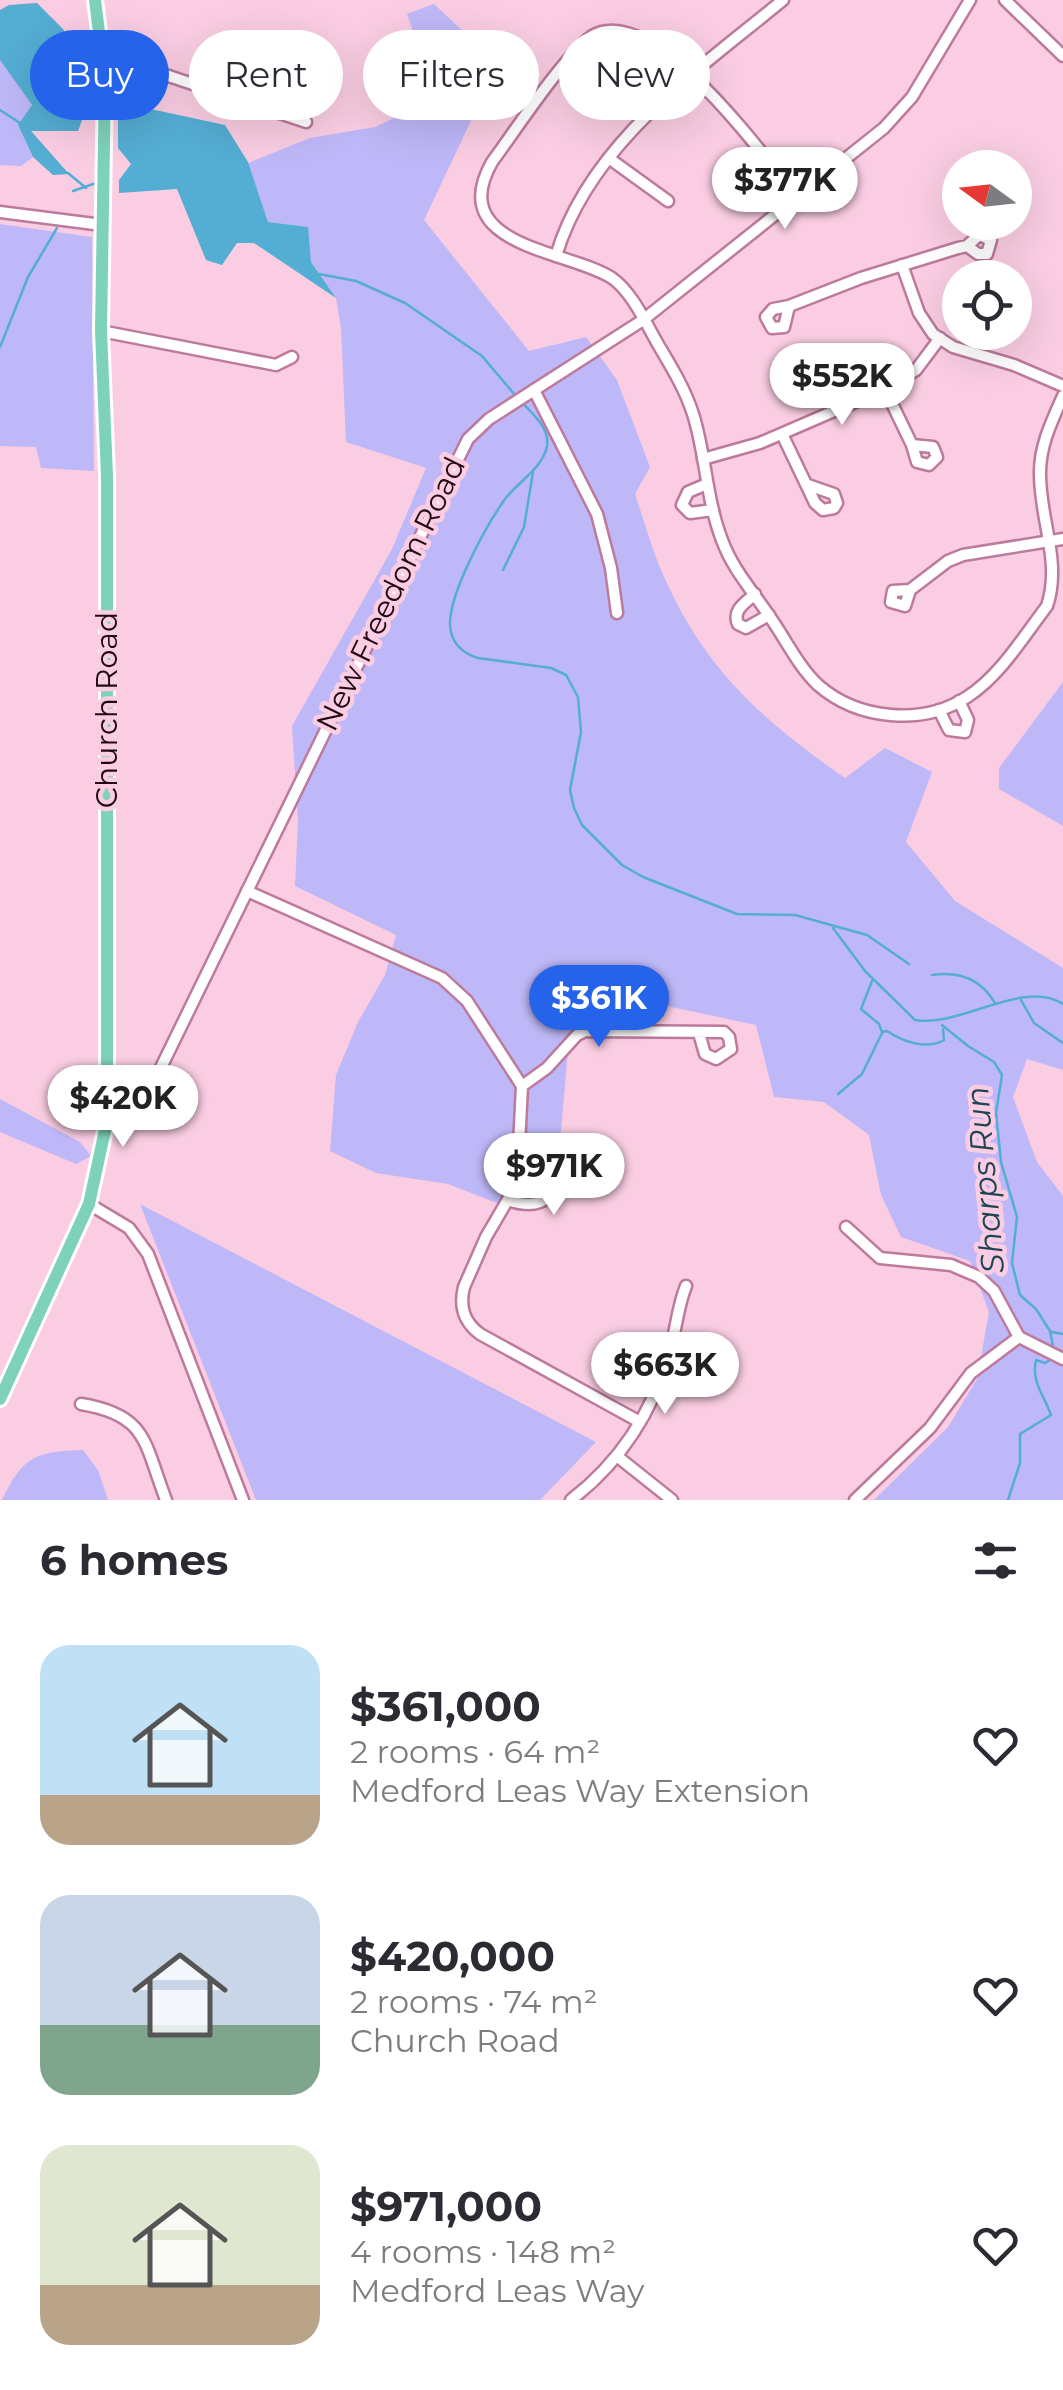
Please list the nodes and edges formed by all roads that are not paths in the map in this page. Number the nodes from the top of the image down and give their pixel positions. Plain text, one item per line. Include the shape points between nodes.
1 (94, 0) edge
2 (783, 0) edge
3 (970, 0) edge
4 (1005, 0) edge
5 (99, 30) edge
6 (1063, 56) edge
7 (710, 60) edge
8 (559, 74) edge
9 (169, 76) edge
10 (710, 90) edge
11 (104, 120) edge
12 (642, 120) edge
13 (306, 122) dead end
14 (610, 159) junction
15 (796, 196) junction
16 (668, 202) dead end
17 (0, 212) edge
18 (102, 225) junction
19 (967, 246) dead end
20 (556, 256) junction
21 (902, 265) junction
22 (789, 306) dead end
23 (643, 320) junction
24 (101, 331) junction
25 (940, 338) junction
26 (292, 357) dead end
27 (1063, 386) edge
28 (884, 389) junction
29 (531, 392) junction
30 (1063, 396) edge
31 (782, 434) junction
32 (912, 445) dead end
33 (702, 459) junction
34 (707, 484) junction
35 (808, 485) dead end
36 (713, 510) junction
37 (1063, 539) edge
38 (1048, 541) junction
39 (910, 590) dead end
40 (755, 594) junction
41 (616, 612) dead end
42 (770, 616) junction
43 (959, 702) junction
44 (940, 710) junction
45 (247, 891) junction
46 (699, 1032) dead end
47 (522, 1086) junction
48 (106, 1121) junction
49 (598, 1167) dead end
50 (508, 1200) junction
51 (89, 1204) junction
52 (846, 1226) dead end
53 (686, 1286) dead end
54 (1020, 1337) junction
55 (1060, 1358) edge
56 (0, 1399) edge
57 (81, 1404) dead end
58 (640, 1422) junction
59 (618, 1457) junction
60 (166, 1500) edge
61 (243, 1500) edge
62 (571, 1500) edge
63 (672, 1500) edge
64 (855, 1500) edge

1 - 5 main road, Church Road
2 - 7 street
3 - 15 street, New Freedom Road via 897,117
4 - 6 street
8 - 20 street via 492,162 482,194 504,235
9 - 13 street
10 - 15 street
11 - 18 main road, Church Road
12 - 14 street
14 - 16 street
14 - 20 street via 575,207
15 - 23 street, New Freedom Road
17 - 18 street
18 - 24 main road, Church Road
19 - 21 street
20 - 23 street via 616,281
21 - 22 street
21 - 25 street via 922,321
23 - 29 street, New Freedom Road
23 - 33 street via 683,389
24 - 26 street via 276,365
24 - 48 main road, Church Road via 107,473
25 - 27 street
25 - 28 street via 916,370
28 - 31 street
28 - 32 street
29 - 41 street via 597,514
29 - 45 street, New Freedom Road via 477,429 453,466
30 - 38 street via 1040,470
31 - 33 street
31 - 35 street
33 - 34 street
34 - 36 street
34 - 36 street via 688,492 682,505 690,513
36 - 40 street via 728,555
37 - 38 street
38 - 39 street via 963,554
38 - 43 street via 1053,578 1047,606 1003,662
40 - 42 street
40 - 42 street via 739,608 738,624 746,628
42 - 44 street via 812,678 846,703 885,714
43 - 44 street
43 - 44 street via 968,720 964,732 949,730
45 - 47 street via 442,978 467,1000
45 - 48 street, New Freedom Road via 146,1099 135,1111
46 - 47 street via 585,1031
47 - 50 street via 518,1178
48 - 51 main road, Church Road
49 - 50 street via 575,1170 535,1205
50 - 58 street via 464,1286 465,1318 480,1334
51 - 56 main road, Church Road
51 - 61 street via 129,1228 148,1254
52 - 54 street via 880,1258 952,1264 979,1277
53 - 58 street via 668,1360
54 - 55 street
54 - 64 street via 972,1373 930,1428
57 - 60 street via 131,1422
58 - 59 street
59 - 62 street
59 - 63 street

